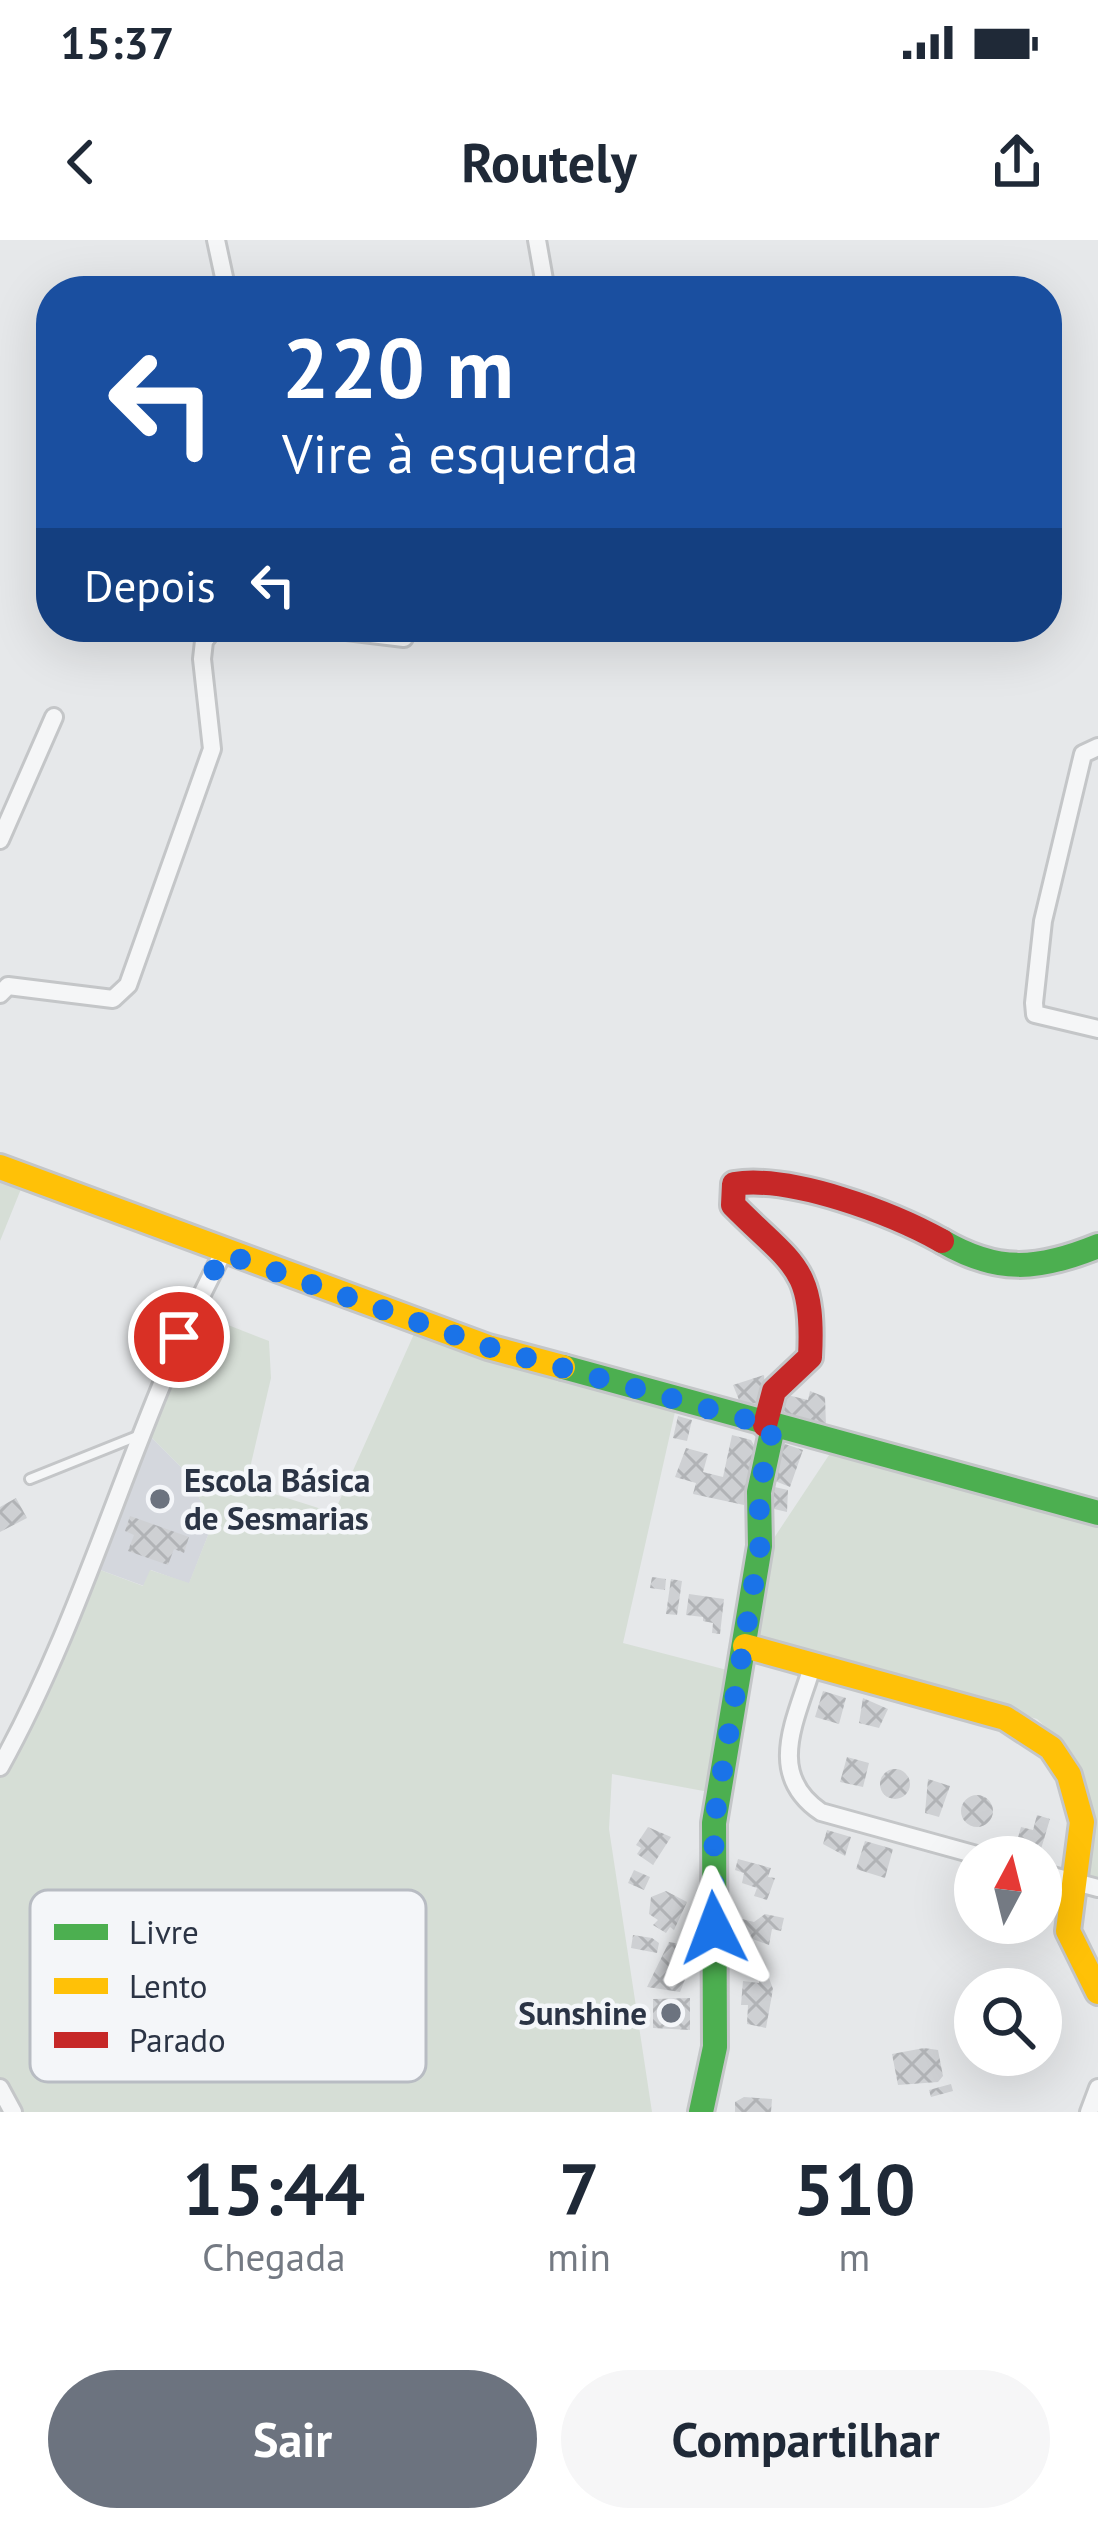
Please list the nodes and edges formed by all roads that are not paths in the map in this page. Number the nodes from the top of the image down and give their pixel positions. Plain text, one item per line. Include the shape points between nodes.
1 (216, 240) edge
2 (537, 240) edge
3 (224, 276) edge
4 (544, 276) edge
5 (209, 642) edge
6 (54, 717) dead end
7 (1098, 746) edge
8 (0, 840) edge
9 (0, 994) edge
10 (1098, 1029) edge
11 (0, 1155) edge
12 (0, 1167) edge
13 (182, 1238) junction
14 (1098, 1246) edge
15 (223, 1253) junction
16 (769, 1426) junction
17 (137, 1436) junction
18 (30, 1479) dead end
19 (1098, 1513) edge
20 (745, 1646) junction
21 (812, 1667) junction
22 (0, 1767) edge
23 (954, 1849) edge
24 (1062, 1879) edge
25 (1072, 1882) junction
26 (1098, 1888) edge
27 (1098, 1992) edge
28 (0, 2088) edge
29 (1098, 2088) edge
30 (14, 2112) edge
31 (701, 2112) edge
32 (1089, 2112) edge

1 - 3 street
2 - 4 street
5 - 9 street via 202,659 212,749 128,985 113,999 8,986
6 - 8 street
7 - 10 street via 1083,754 1043,921 1034,1004 1048,1020
11 - 13 lane via 115,1198
12 - 13 street
13 - 15 street
14 - 16 street via 1032,1267 984,1264 917,1228 778,1186 734,1184 733,1205 813,1291 810,1357 774,1391
15 - 16 street via 488,1347
15 - 17 street
16 - 19 street
16 - 20 street
17 - 18 lane
17 - 22 street via 53,1664
20 - 21 street
20 - 31 street via 714,1822 715,2047
21 - 23 street via 787,1749 787,1775 800,1798 821,1812
21 - 25 street via 1030,1730 1075,1787 1082,1839
24 - 25 street
25 - 26 street
25 - 27 street via 1067,1939
28 - 30 street
29 - 32 street

